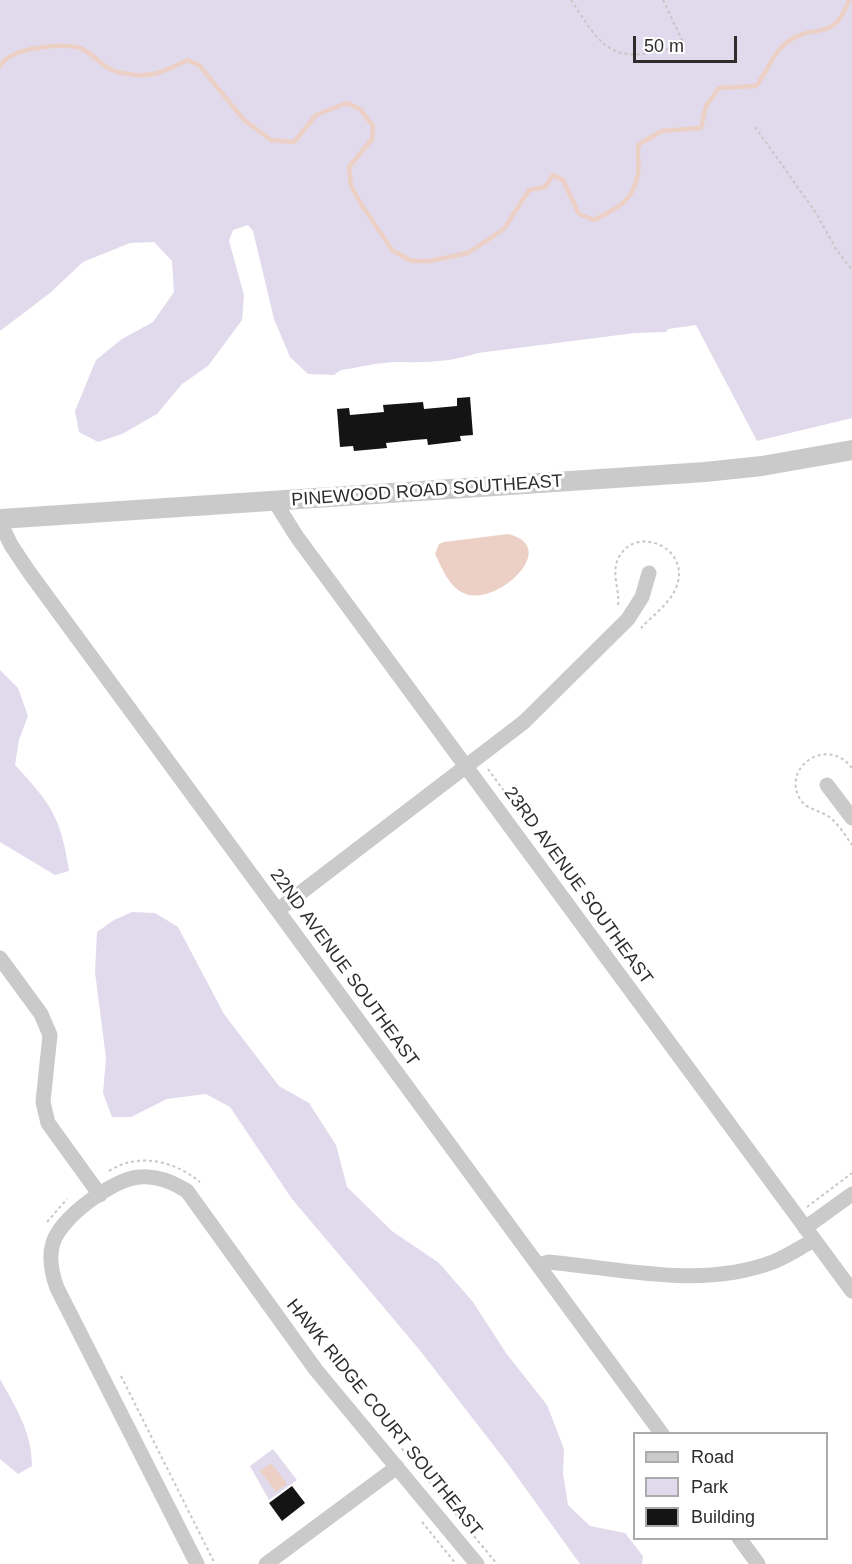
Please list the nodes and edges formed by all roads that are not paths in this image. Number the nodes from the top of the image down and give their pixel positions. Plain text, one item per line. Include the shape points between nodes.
1 (852, 450) edge
2 (275, 502) junction
3 (0, 521) edge
4 (649, 573) dead end
5 (466, 766) junction
6 (827, 785) dead end
7 (852, 818) edge
8 (278, 910) junction
9 (0, 957) edge
10 (852, 1194) edge
11 (100, 1195) junction
12 (810, 1234) junction
13 (539, 1265) junction
14 (852, 1292) edge
15 (661, 1432) edge
16 (397, 1467) junction
17 (740, 1540) edge
18 (197, 1564) edge
19 (266, 1564) edge
20 (477, 1564) edge
21 (758, 1564) edge

1 - 2 street, PINEWOOD ROAD SOUTHEAST via 705,472
2 - 3 street, PINEWOOD ROAD SOUTHEAST
2 - 5 street, 23RD AVENUE SOUTHEAST
3 - 8 street, 22ND AVENUE SOUTHEAST via 10,545 29,572
4 - 5 street via 642,597 628,619 524,722
5 - 8 street
5 - 12 street, 23RD AVENUE SOUTHEAST
6 - 7 street
8 - 13 street, 22ND AVENUE SOUTHEAST
9 - 11 street via 41,1014 50,1035 43,1102 48,1123
10 - 12 street
11 - 16 street, HAWK RIDGE COURT SOUTHEAST via 139,1177 164,1179 187,1191 295,1342
11 - 18 street, HAWK RIDGE COURT SOUTHEAST via 68,1219 53,1241 53,1277
12 - 13 street via 766,1264 711,1275 628,1272 549,1262
12 - 14 street, 23RD AVENUE SOUTHEAST
13 - 15 street, 22ND AVENUE SOUTHEAST
16 - 19 street
16 - 20 street, HAWK RIDGE COURT SOUTHEAST
17 - 21 street

